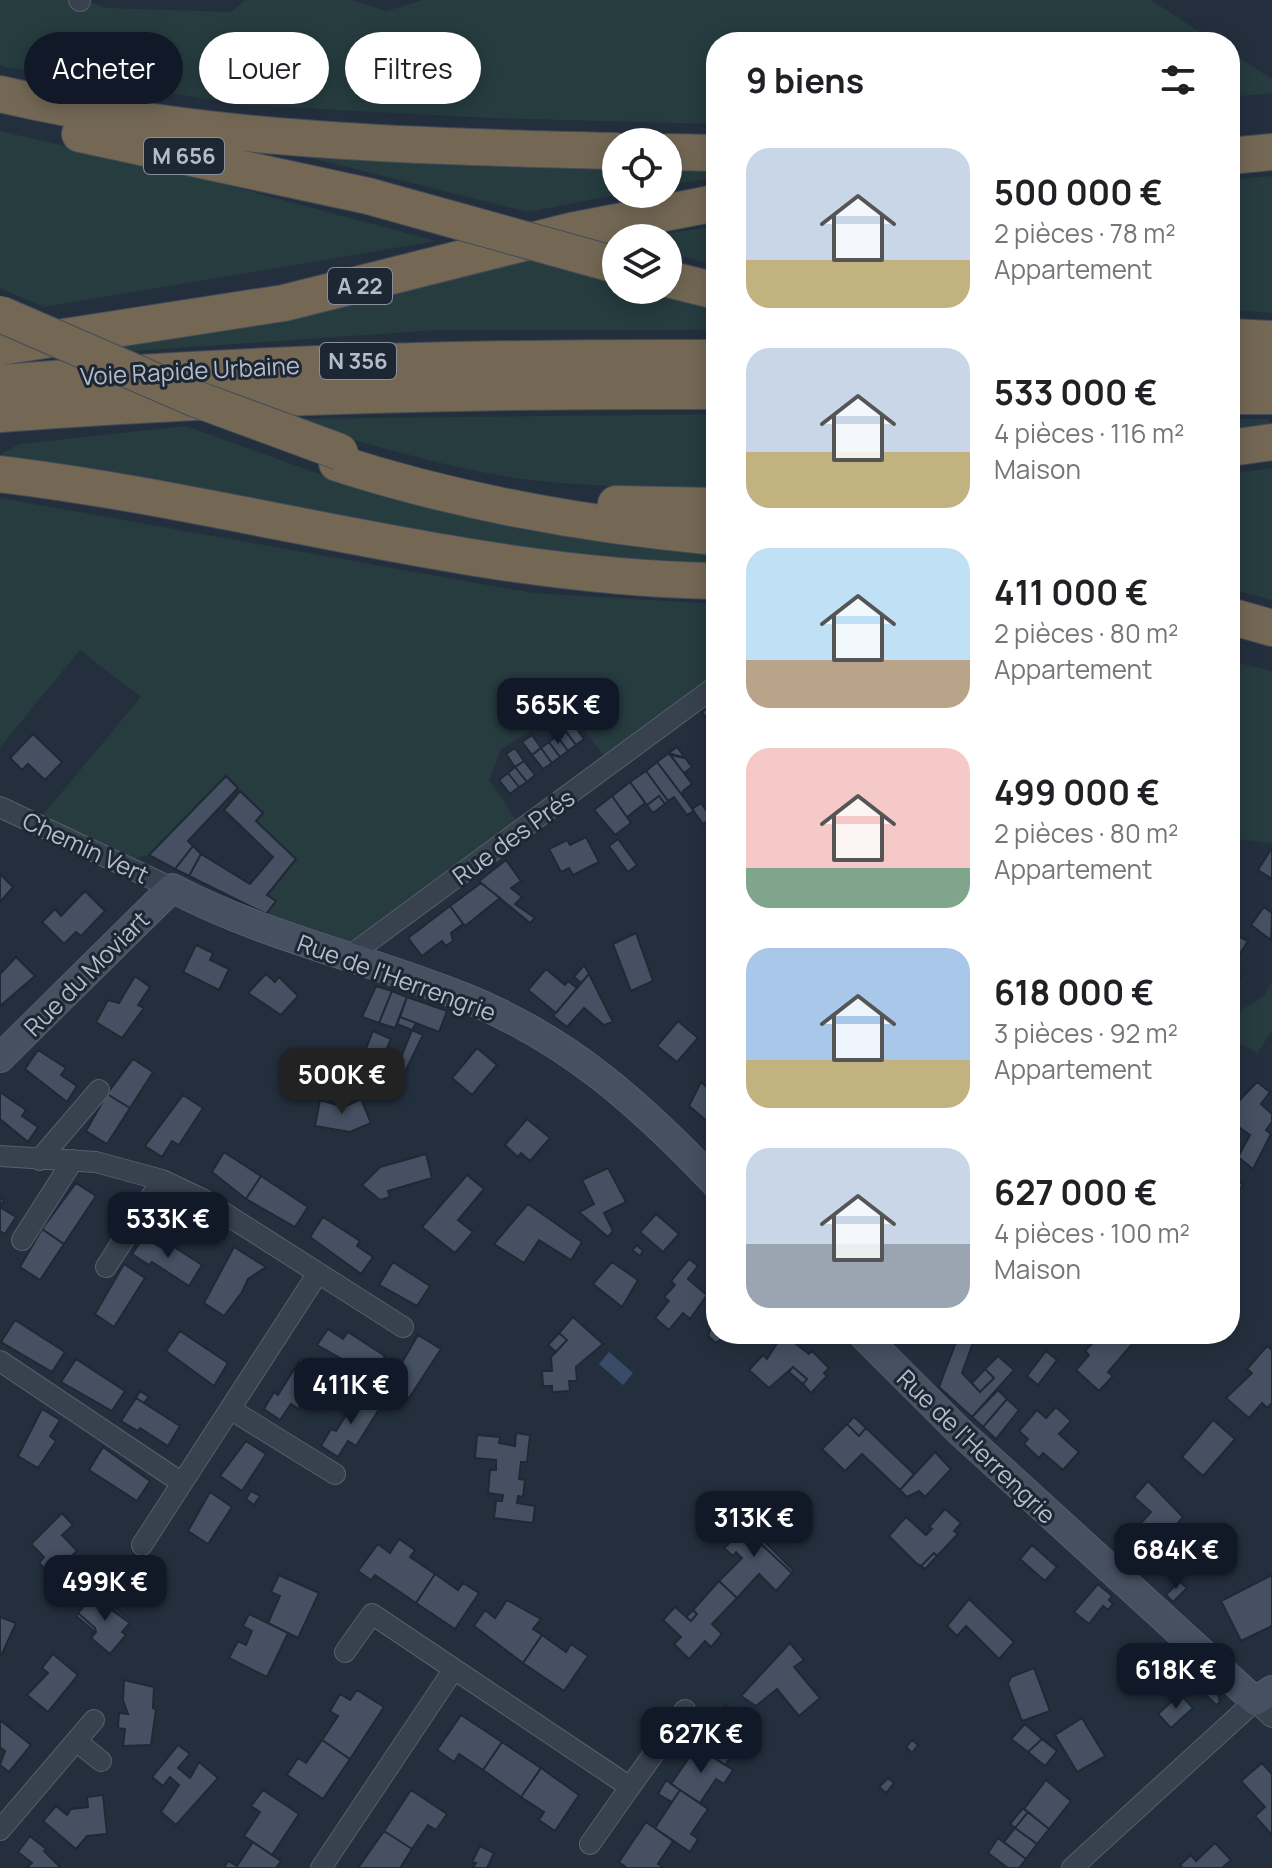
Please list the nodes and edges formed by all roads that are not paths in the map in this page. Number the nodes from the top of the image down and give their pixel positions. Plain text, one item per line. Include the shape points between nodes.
1 (0, 94) edge
2 (0, 116) edge
3 (1272, 134) edge
4 (1240, 136) edge
5 (602, 151) edge
6 (682, 152) edge
7 (1272, 152) edge
8 (706, 153) edge
9 (1240, 155) edge
10 (706, 205) edge
11 (602, 261) edge
12 (682, 282) edge
13 (706, 288) edge
14 (0, 314) edge
15 (0, 327) edge
16 (1240, 337) edge
17 (1272, 339) edge
18 (0, 347) edge
19 (706, 358) edge
20 (1240, 364) edge
21 (1272, 364) edge
22 (0, 383) edge
23 (706, 391) edge
24 (1240, 396) edge
25 (1272, 396) edge
26 (0, 414) edge
27 (1272, 442) edge
28 (1240, 447) edge
29 (339, 458) junction
30 (0, 474) edge
31 (706, 506) edge
32 (706, 536) edge
33 (706, 580) edge
34 (1240, 619) edge
35 (1272, 628) edge
36 (1240, 637) edge
37 (1272, 646) edge
38 (706, 693) edge
39 (0, 807) edge
40 (172, 888) junction
41 (348, 957) junction
42 (0, 1058) edge
43 (99, 1090) dead end
44 (0, 1156) edge
45 (39, 1160) junction
46 (73, 1160) junction
47 (706, 1174) edge
48 (162, 1180) junction
49 (22, 1240) dead end
50 (106, 1267) dead end
51 (318, 1273) junction
52 (403, 1327) dead end
53 (872, 1344) edge
54 (0, 1361) edge
55 (230, 1409) junction
56 (335, 1474) dead end
57 (182, 1483) junction
58 (142, 1545) dead end
59 (345, 1652) dead end
60 (454, 1669) junction
61 (1266, 1703) edge
62 (685, 1710) dead end
63 (94, 1720) dead end
64 (76, 1741) junction
65 (101, 1761) dead end
66 (630, 1787) junction
67 (0, 1830) edge
68 (590, 1844) dead end
69 (321, 1868) edge
70 (1072, 1868) edge

1 - 5 highway via 138,120 281,137
2 - 11 highway, M 656, bridge via 368,196
3 - 4 highway
6 - 8 highway
7 - 9 highway
10 - 18 highway, A 22 via 571,231 310,298
12 - 13 highway
14 - 29 highway, bridge
15 - 29 highway via 185,407
16 - 17 highway
19 - 22 highway, Voie Rapide Urbaine / N 356 via 396,360
20 - 21 highway
23 - 26 highway, Voie Rapide Urbaine / N 356 via 306,395
24 - 25 highway
27 - 28 highway
29 - 31 highway via 539,496
29 - 32 highway via 432,493 502,508
30 - 33 highway via 510,564
34 - 35 highway
36 - 37 highway
38 - 41 street, Rue des Prés
39 - 40 street, Chemin Vert
40 - 41 street, Rue de l'Herrengrie via 235,919
40 - 42 street, Rue du Moviart
41 - 47 street, Rue de l'Herrengrie via 464,997 564,1049 633,1100
43 - 45 street
44 - 45 street
45 - 46 street
46 - 48 street via 115,1165
46 - 49 street
48 - 50 street
48 - 51 street via 202,1199
51 - 52 street
51 - 55 street
53 - 61 street, Rue de l'Herrengrie via 959,1431
54 - 57 street
55 - 56 street
55 - 57 street
57 - 58 street
59 - 60 street via 372,1614
60 - 66 street
60 - 69 street
61 - 70 street
62 - 66 street
63 - 64 street
64 - 65 street
64 - 67 street
66 - 68 street

